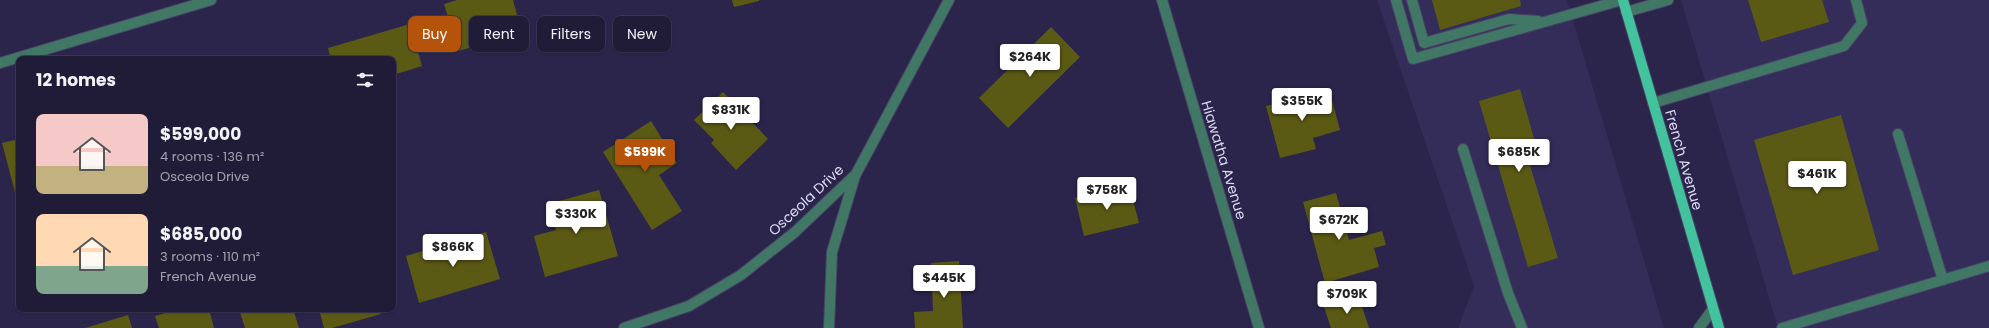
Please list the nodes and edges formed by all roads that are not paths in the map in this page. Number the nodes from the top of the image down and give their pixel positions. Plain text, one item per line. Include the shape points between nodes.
1 (211, 0) edge
2 (949, 0) edge
3 (1162, 0) edge
4 (1396, 0) edge
5 (1412, 0) edge
6 (1622, 0) edge
7 (1668, 0) edge
8 (1856, 0) edge
9 (1626, 12) junction
10 (1545, 22) junction
11 (20, 56) edge
12 (16, 57) edge
13 (0, 62) edge
14 (1653, 103) junction
15 (1898, 134) dead end
16 (1463, 149) dead end
17 (856, 174) junction
18 (1989, 266) edge
19 (1943, 280) junction
20 (1713, 309) junction
21 (624, 328) edge
22 (829, 328) edge
23 (1259, 328) edge
24 (1522, 328) edge
25 (1699, 328) edge
26 (1719, 328) edge
27 (1782, 328) edge

1 - 11 street
2 - 17 street, Osceola Drive
3 - 23 street, Hiawatha Avenue
4 - 10 street via 1413,59
5 - 10 street via 1424,43 1509,19
6 - 9 main road, French Avenue
6 - 10 street
7 - 9 street
8 - 14 street via 1862,23 1844,46
9 - 14 main road, French Avenue
12 - 13 street
14 - 20 main road, French Avenue
15 - 19 street
16 - 24 street via 1508,293
17 - 21 street, Osceola Drive via 795,232 741,275 689,306
17 - 22 street via 832,252
18 - 19 street
19 - 27 street
20 - 25 street
20 - 26 main road, French Avenue

